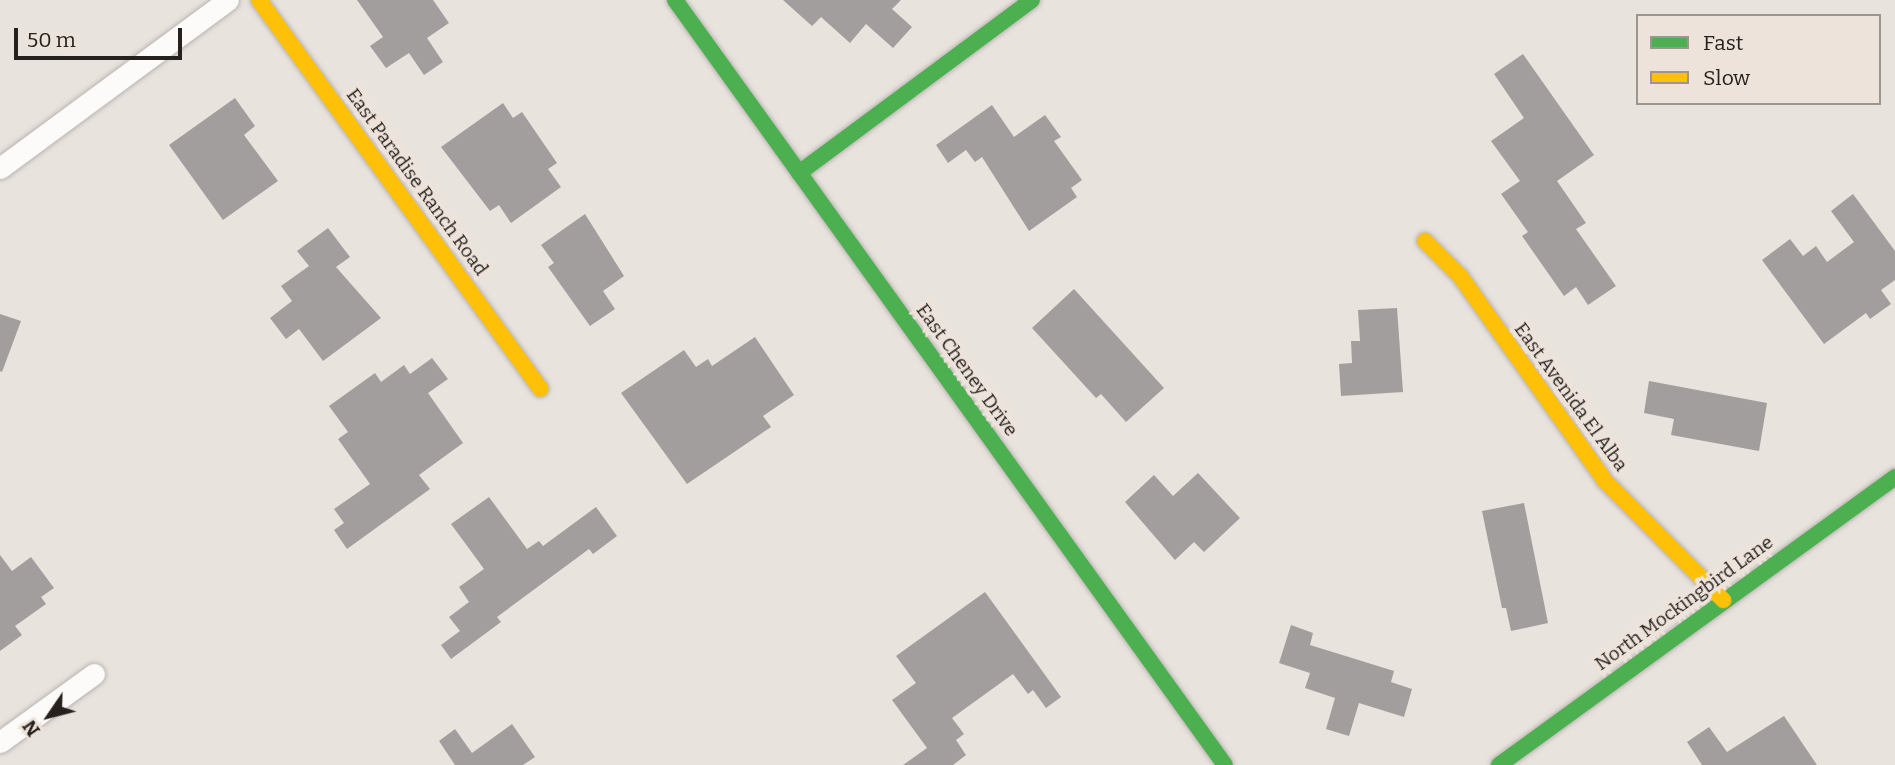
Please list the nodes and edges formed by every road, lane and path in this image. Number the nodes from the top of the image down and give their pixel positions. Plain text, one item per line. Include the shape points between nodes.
1 (228, 0) edge
2 (259, 0) edge
3 (675, 0) edge
4 (1032, 0) edge
5 (0, 168) edge
6 (799, 173) junction
7 (1425, 241) dead end
8 (541, 389) dead end
9 (1892, 487) edge
10 (1723, 600) junction
11 (94, 674) dead end
12 (0, 742) edge
13 (1225, 765) edge
14 (1499, 765) edge

1 - 5 street
2 - 8 street, East Paradise Ranch Road
3 - 6 street, East Cheney Drive
4 - 6 street
6 - 13 street, East Cheney Drive
7 - 10 street, East Avenida El Alba via 1460,276 1605,481
9 - 10 street, North Mockingbird Lane
10 - 14 street, North Mockingbird Lane
11 - 12 street

